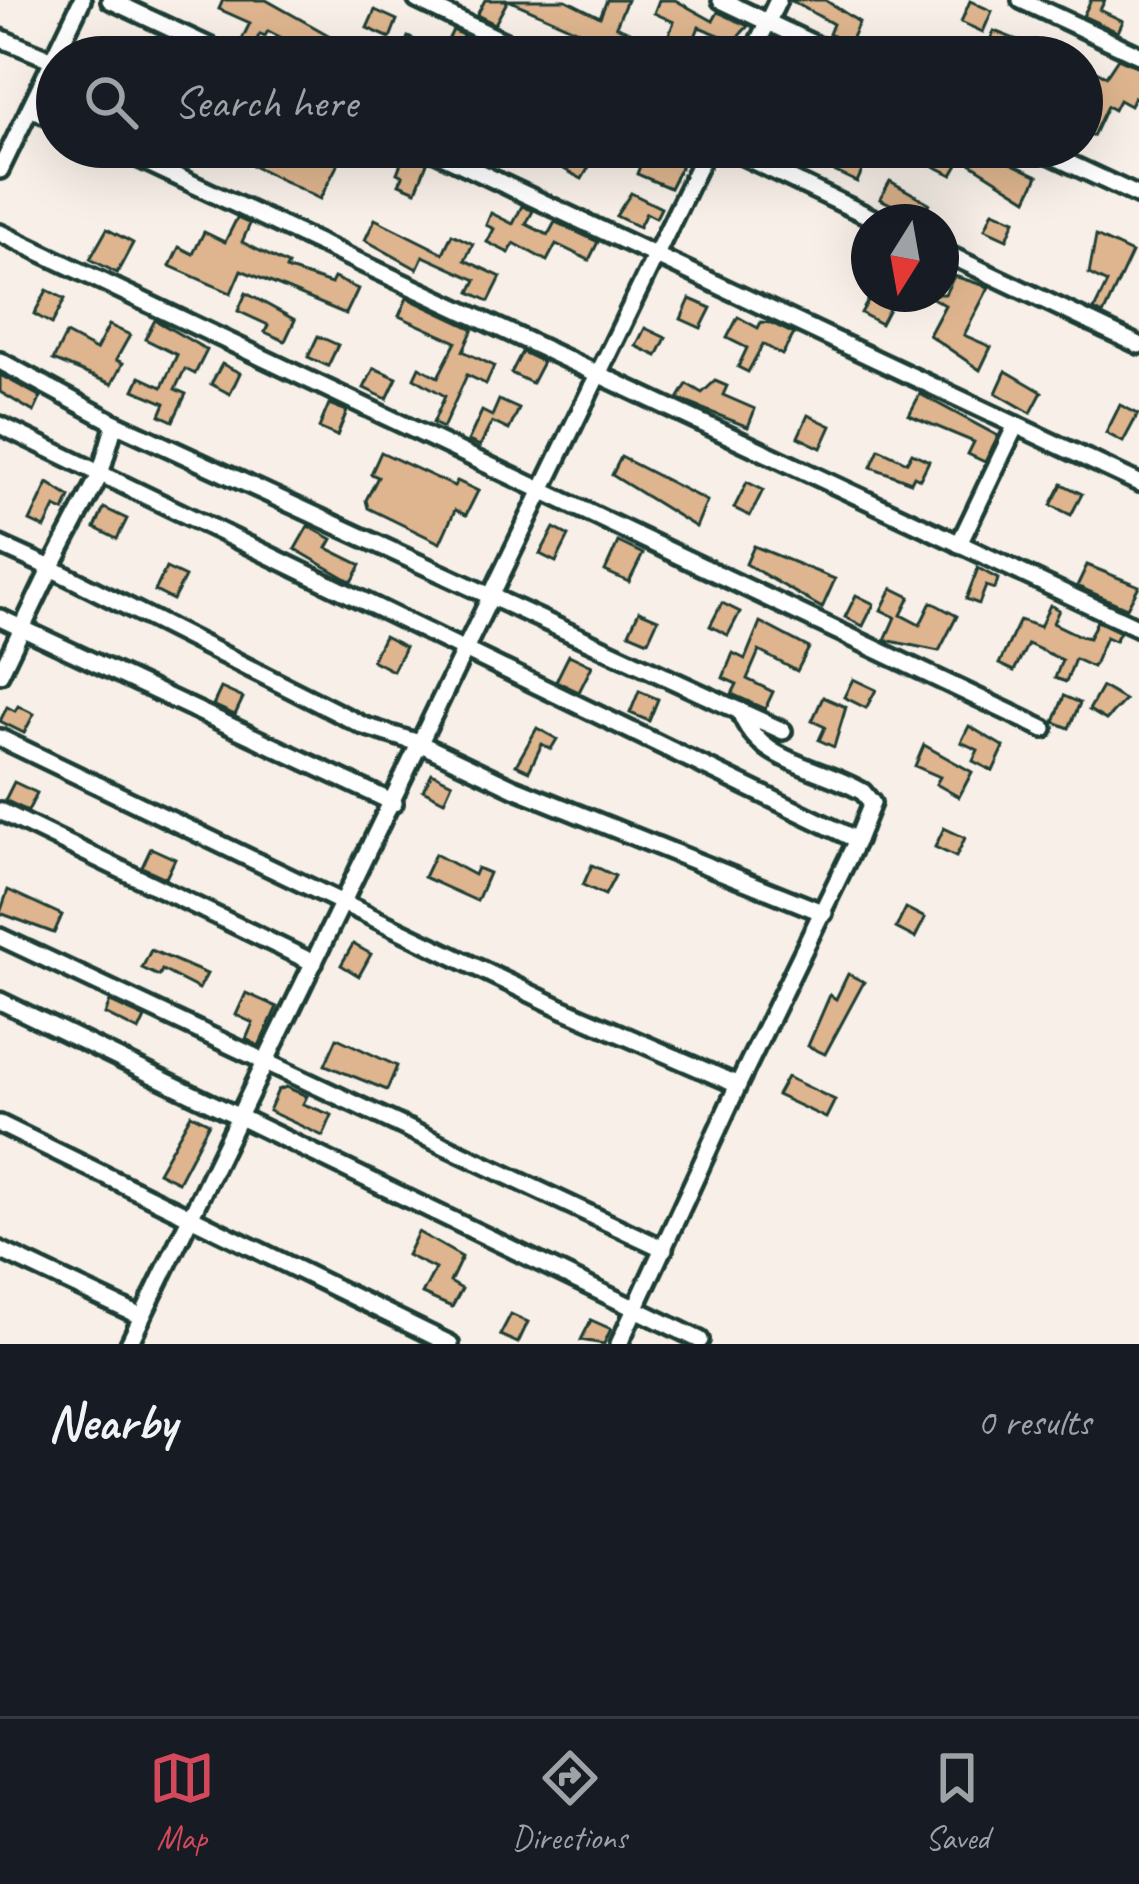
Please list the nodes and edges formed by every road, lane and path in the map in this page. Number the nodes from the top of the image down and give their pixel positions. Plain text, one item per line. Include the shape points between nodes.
1 (82, 0) edge
2 (110, 0) edge
3 (417, 0) edge
4 (721, 0) edge
5 (778, 0) edge
6 (1021, 0) edge
7 (767, 22) junction
8 (65, 36) edge
9 (187, 36) edge
10 (492, 36) edge
11 (761, 36) edge
12 (797, 36) edge
13 (1098, 36) edge
14 (0, 38) edge
15 (1103, 38) edge
16 (36, 53) edge
17 (1139, 55) edge
18 (36, 95) edge
19 (30, 107) junction
20 (36, 110) edge
21 (159, 168) edge
22 (470, 168) edge
23 (698, 168) edge
24 (768, 168) edge
25 (1079, 168) edge
26 (0, 170) edge
27 (1139, 196) edge
28 (851, 208) edge
29 (0, 233) edge
30 (656, 255) junction
31 (959, 258) edge
32 (1139, 343) edge
33 (0, 361) edge
34 (598, 374) junction
35 (115, 424) junction
36 (0, 425) edge
37 (1016, 425) junction
38 (100, 475) junction
39 (1139, 483) edge
40 (542, 490) junction
41 (959, 544) junction
42 (0, 545) edge
43 (51, 568) junction
44 (491, 597) junction
45 (0, 618) edge
46 (1139, 628) edge
47 (21, 629) junction
48 (468, 647) junction
49 (0, 674) edge
50 (740, 711) junction
51 (1045, 729) dead end
52 (783, 730) dead end
53 (0, 738) edge
54 (419, 742) junction
55 (394, 802) junction
56 (0, 811) edge
57 (857, 839) junction
58 (344, 899) junction
59 (824, 913) junction
60 (0, 937) edge
61 (314, 963) junction
62 (0, 1000) edge
63 (264, 1061) junction
64 (738, 1085) junction
65 (240, 1116) junction
66 (0, 1124) edge
67 (190, 1218) junction
68 (664, 1249) junction
69 (0, 1250) edge
70 (637, 1310) junction
71 (142, 1317) junction
72 (700, 1340) dead end
73 (129, 1344) edge
74 (450, 1344) edge
75 (619, 1344) edge

1 - 8 street
2 - 9 street
3 - 10 street
4 - 7 street
5 - 7 street
6 - 13 street
7 - 11 street
7 - 12 street
14 - 16 street
15 - 17 street
18 - 19 street
19 - 20 street
19 - 26 street
21 - 34 street
22 - 30 street
23 - 30 street
24 - 28 street
25 - 27 street
29 - 40 street
30 - 34 street
30 - 37 street
31 - 32 street
33 - 35 street
34 - 40 street
34 - 41 street
35 - 38 street
35 - 44 street
36 - 38 street
37 - 39 street
37 - 41 street
38 - 43 street
38 - 48 street
40 - 44 street
40 - 51 street
41 - 46 street
42 - 43 street
43 - 47 street
43 - 54 street via 364,726
44 - 48 street
44 - 50 street
45 - 47 street
47 - 49 street
47 - 55 street
48 - 54 street
48 - 57 street
50 - 52 street
50 - 57 street via 767,751 863,792 872,803
53 - 58 street
54 - 55 street
54 - 59 street
55 - 58 street
56 - 61 street
57 - 59 street
58 - 61 street
58 - 64 street
59 - 64 street
60 - 63 street
61 - 63 street
62 - 65 street
63 - 65 street
63 - 68 street
64 - 68 street
65 - 67 street
65 - 70 street
66 - 67 street
67 - 71 street
67 - 74 street
68 - 70 street
69 - 71 street
70 - 72 street
70 - 75 street
71 - 73 street

